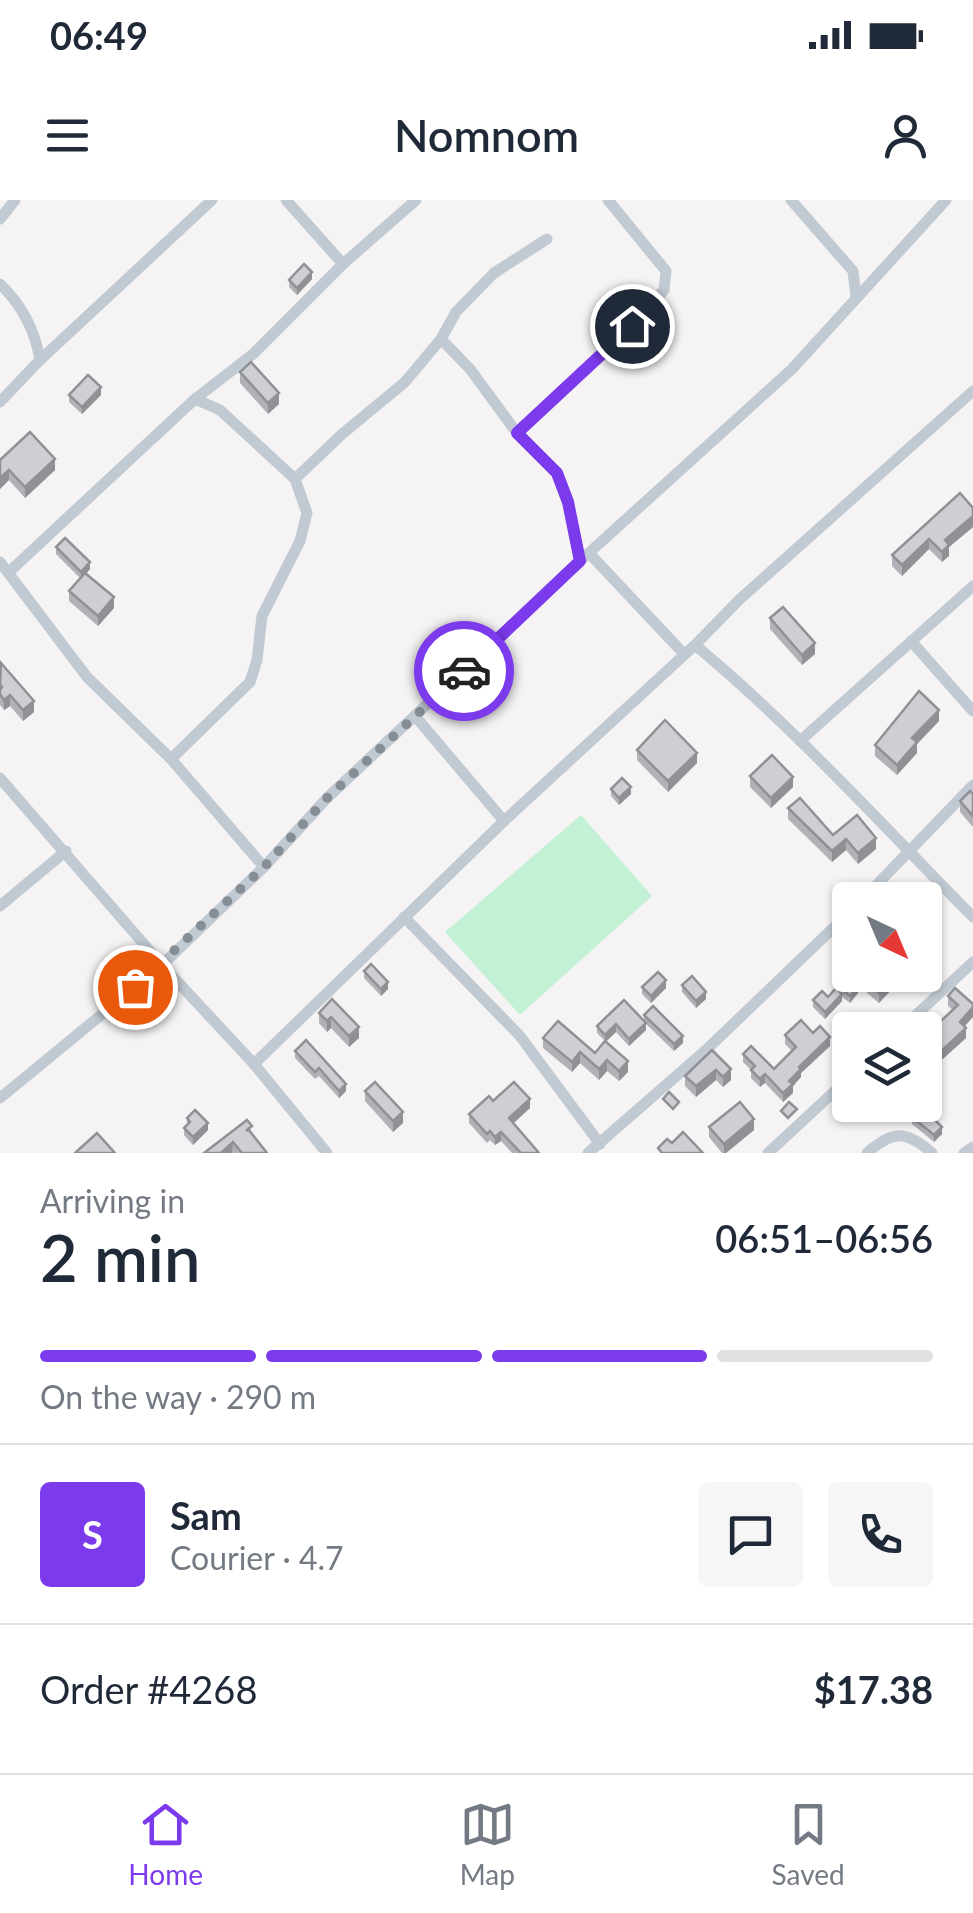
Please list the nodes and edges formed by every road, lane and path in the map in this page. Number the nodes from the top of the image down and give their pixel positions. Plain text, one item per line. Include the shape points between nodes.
1 (15, 200) edge
2 (212, 200) edge
3 (286, 200) edge
4 (416, 200) edge
5 (608, 200) edge
6 (791, 200) edge
7 (946, 200) edge
8 (0, 219) edge
9 (547, 238) dead end
10 (343, 264) junction
11 (0, 284) edge
12 (856, 298) junction
13 (440, 339) junction
14 (40, 360) junction
15 (973, 392) edge
16 (194, 400) junction
17 (0, 402) edge
18 (517, 433) junction
19 (295, 480) junction
20 (585, 557) junction
21 (0, 562) edge
22 (10, 572) junction
23 (973, 586) edge
24 (912, 641) junction
25 (696, 645) junction
26 (684, 654) junction
27 (973, 711) edge
28 (415, 716) junction
29 (800, 741) junction
30 (172, 759) junction
31 (0, 778) edge
32 (973, 785) edge
33 (504, 820) junction
34 (66, 851) junction
35 (910, 853) junction
36 (264, 867) junction
37 (880, 882) edge
38 (0, 906) edge
39 (404, 917) junction
40 (973, 917) edge
41 (832, 929) edge
42 (973, 962) edge
43 (162, 964) junction
44 (919, 1012) edge
45 (254, 1064) junction
46 (832, 1094) edge
47 (0, 1098) edge
48 (600, 1144) junction
49 (973, 1148) edge
50 (326, 1153) edge
51 (588, 1153) edge
52 (768, 1153) edge
53 (868, 1153) edge
54 (932, 1153) edge
55 (964, 1153) edge

1 - 8 street
2 - 14 street
3 - 10 street
4 - 10 street
5 - 18 street via 666,272 664,290
6 - 12 street via 853,271
7 - 12 street
9 - 13 street via 494,273
10 - 16 street via 252,354
11 - 14 street via 28,321
12 - 20 street via 792,369
13 - 18 street
13 - 19 street via 406,382
14 - 17 street
15 - 25 street
16 - 19 street via 220,410
16 - 22 street
18 - 20 street via 557,473
19 - 30 street via 307,514 262,616 250,682
20 - 26 street
20 - 28 street
21 - 22 street
22 - 30 street via 86,678
23 - 24 street
24 - 27 street
24 - 29 street
25 - 26 street
25 - 29 street
26 - 33 street
28 - 33 street
28 - 36 street
29 - 35 street
30 - 36 street
31 - 34 street
32 - 35 street
33 - 39 street
34 - 38 street
34 - 43 street
35 - 37 street
35 - 40 street
36 - 43 street
39 - 45 street
39 - 48 street via 520,1036
41 - 48 street
42 - 44 street
43 - 45 street
43 - 47 street
45 - 50 street
46 - 52 street
48 - 51 street
49 - 55 street
53 - 54 street via 900,1134

